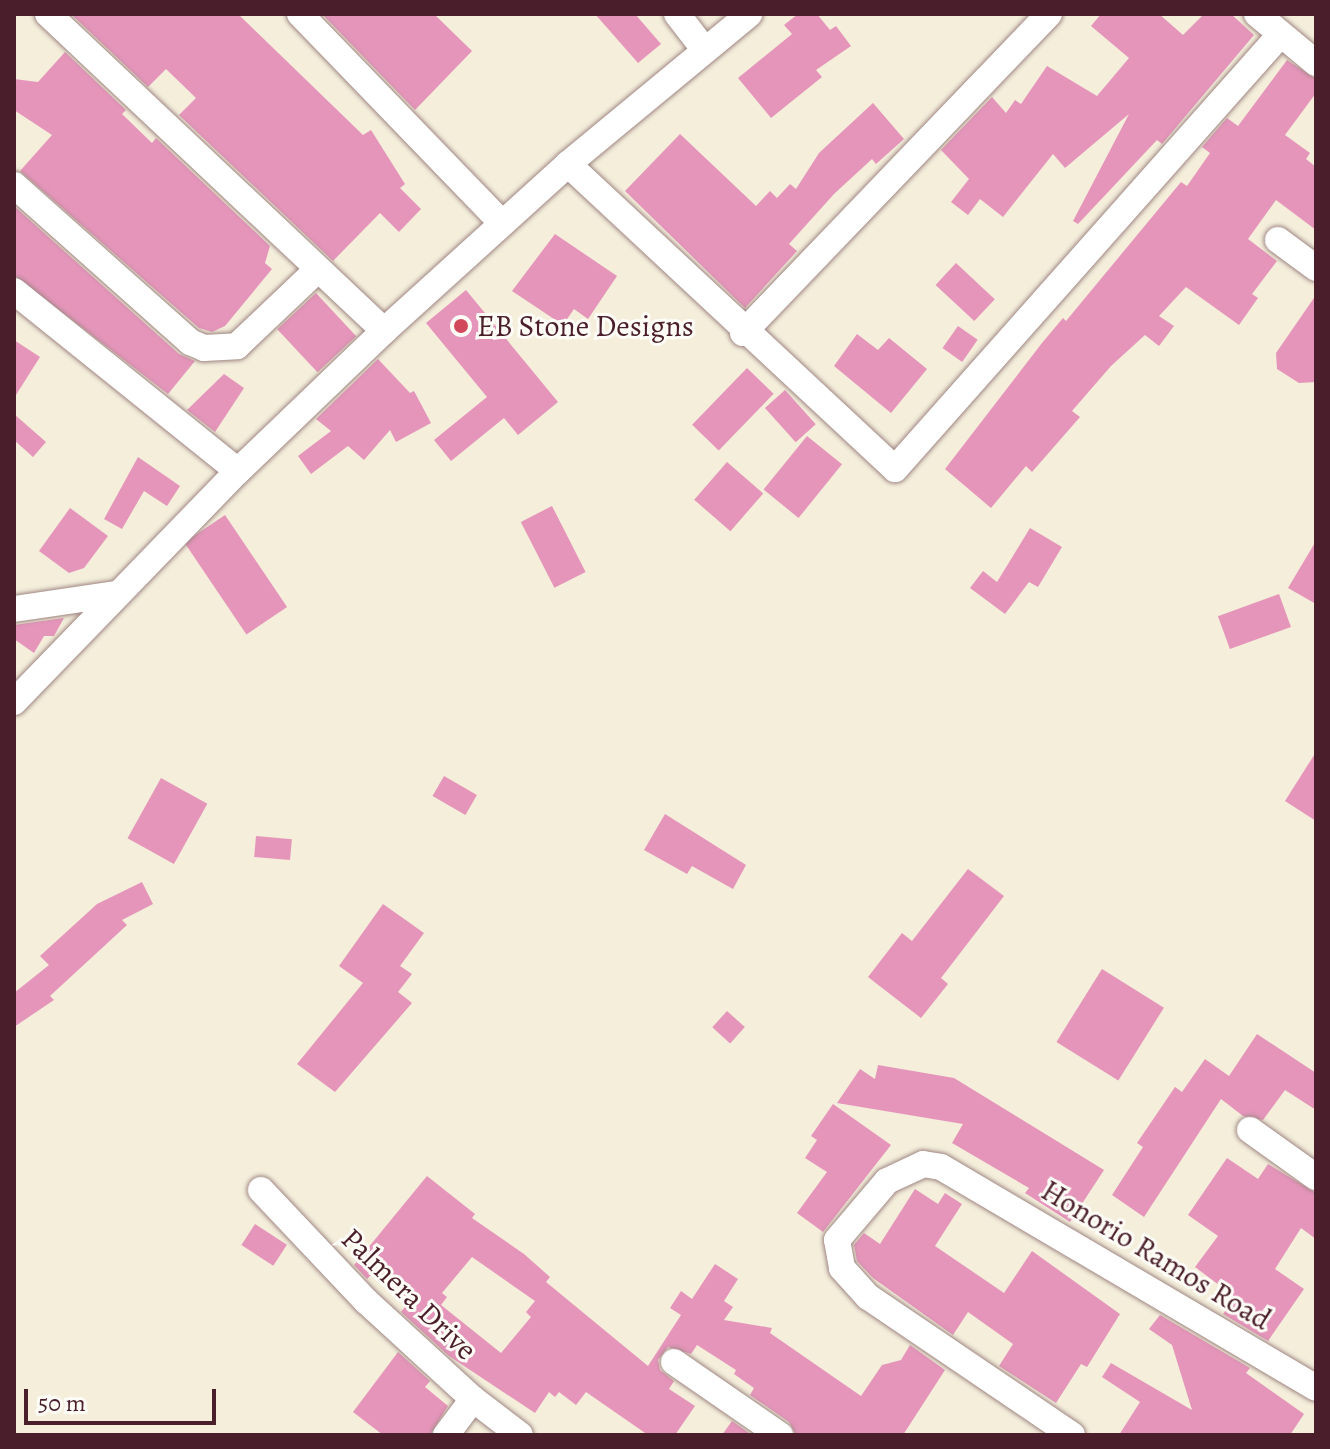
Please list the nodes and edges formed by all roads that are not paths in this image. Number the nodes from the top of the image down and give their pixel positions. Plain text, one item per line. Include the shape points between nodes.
1 (48, 14) edge
2 (300, 14) edge
3 (677, 14) edge
4 (749, 14) edge
5 (1049, 14) edge
6 (1257, 14) edge
7 (1279, 36) junction
8 (704, 49) junction
9 (1316, 63) edge
10 (568, 164) junction
11 (14, 185) edge
12 (502, 223) junction
13 (1278, 240) dead end
14 (1316, 268) edge
15 (317, 270) junction
16 (14, 291) edge
17 (384, 331) junction
18 (743, 333) junction
19 (238, 471) junction
20 (117, 594) junction
21 (14, 609) edge
22 (14, 702) edge
23 (1250, 1130) dead end
24 (1316, 1177) edge
25 (261, 1190) dead end
26 (674, 1362) dead end
27 (1316, 1388) edge
28 (473, 1399) junction
29 (446, 1435) edge
30 (520, 1435) edge
31 (780, 1435) edge
32 (1072, 1435) edge

1 - 15 street
2 - 12 street
3 - 8 street
4 - 8 street
5 - 18 street
6 - 7 street
7 - 9 street
7 - 18 street via 895,469
8 - 10 street
10 - 12 street
10 - 18 street
11 - 15 street via 190,342 204,348 237,346
12 - 17 street
13 - 14 street
15 - 17 street
16 - 19 street
17 - 19 street
19 - 20 street
20 - 21 street
20 - 22 street
23 - 24 street
25 - 28 street, Palmera Drive via 366,1301
26 - 31 street
27 - 32 street, Honorio Ramos Road via 964,1179 923,1164 887,1181 837,1240 842,1268 868,1297
28 - 29 street
28 - 30 street, Palmera Drive

